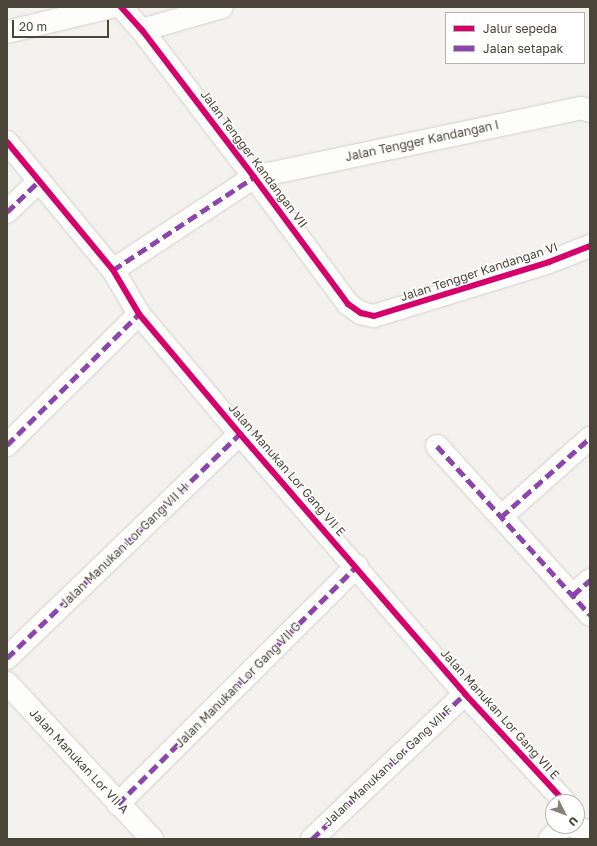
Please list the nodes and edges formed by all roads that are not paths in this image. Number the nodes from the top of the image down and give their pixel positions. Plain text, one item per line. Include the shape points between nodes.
1 (110, 7) edge
2 (121, 7) edge
3 (222, 7) edge
4 (142, 30) junction
5 (7, 32) edge
6 (590, 111) edge
7 (7, 142) edge
8 (254, 177) junction
9 (39, 180) junction
10 (7, 212) edge
11 (590, 246) edge
12 (113, 270) junction
13 (139, 314) junction
14 (374, 316) joint
15 (240, 434) junction
16 (590, 438) edge
17 (7, 445) edge
18 (437, 446) dead end
19 (501, 517) junction
20 (357, 566) junction
21 (590, 580) edge
22 (573, 595) junction
23 (590, 615) edge
24 (7, 658) edge
25 (7, 683) edge
26 (465, 694) junction
27 (557, 794) edge
28 (118, 804) junction
29 (152, 839) edge
30 (312, 839) edge

1 - 5 street
2 - 4 street, Jalan Tengger Kandangan VII
3 - 4 street
4 - 8 street, Jalan Tengger Kandangan VII
6 - 8 street, Jalan Tengger Kandangan I via 581,108
7 - 9 street, Jalan Manukan Lor Gang VII E
8 - 12 street
8 - 14 street, Jalan Tengger Kandangan VII via 348,304 360,313
9 - 10 street
9 - 12 street, Jalan Manukan Lor Gang VII E
11 - 14 street, Jalan Tengger Kandangan VI via 549,262
12 - 13 street, Jalan Manukan Lor Gang VII E
13 - 15 street, Jalan Manukan Lor Gang VII E
13 - 17 street
15 - 20 street, Jalan Manukan Lor Gang VII E
15 - 24 street, Jalan Manukan Lor Gang VII H
16 - 19 street
18 - 19 street
19 - 22 street
20 - 26 street, Jalan Manukan Lor Gang VII E
20 - 28 street, Jalan Manukan Lor Gang VII G
21 - 22 street
22 - 23 street
25 - 28 street, Jalan Manukan Lor VII A
26 - 27 street, Jalan Manukan Lor Gang VII E
26 - 30 street, Jalan Manukan Lor Gang VII F
28 - 29 street, Jalan Manukan Lor VII A

